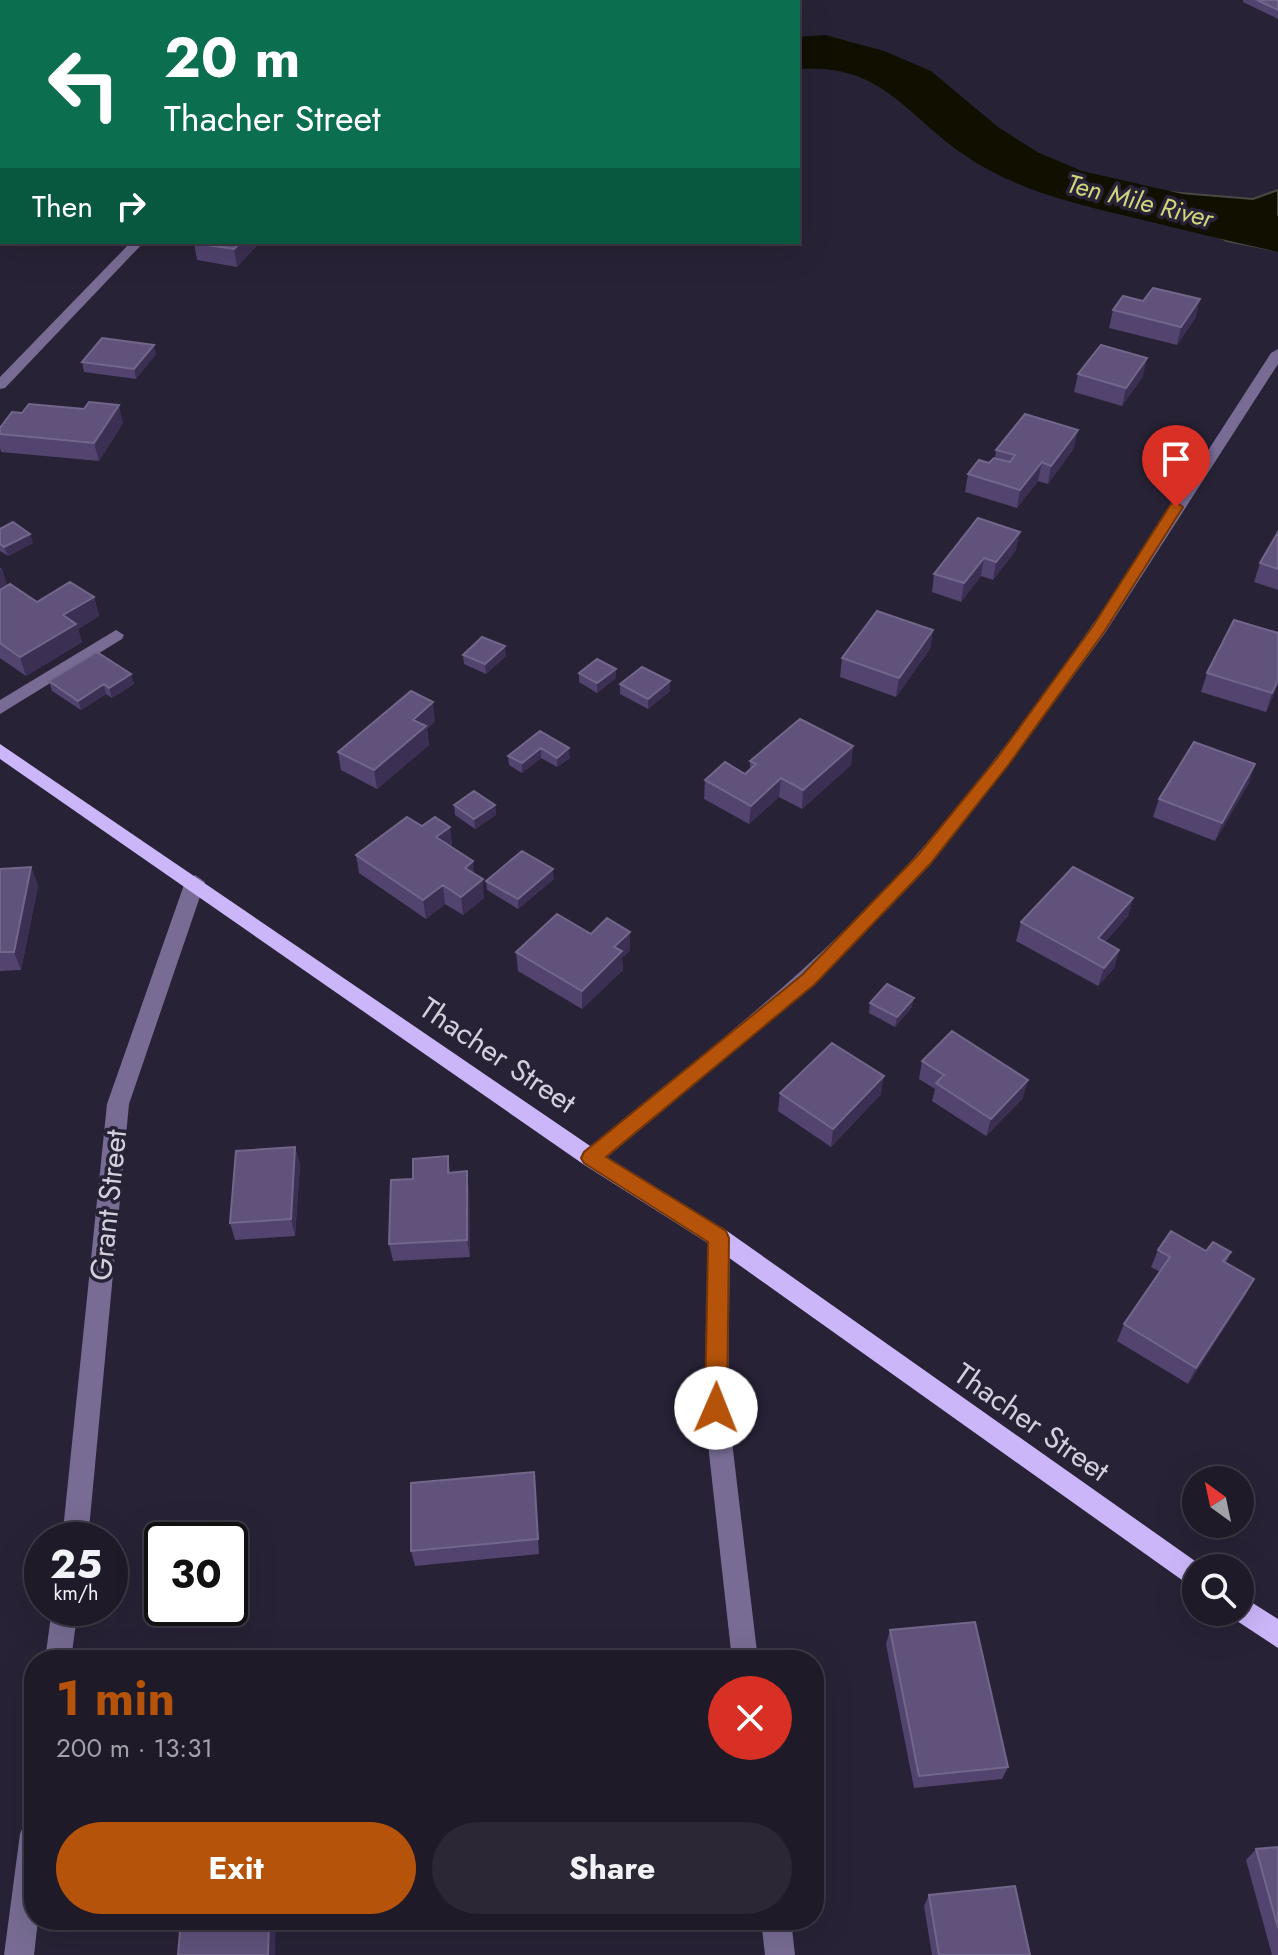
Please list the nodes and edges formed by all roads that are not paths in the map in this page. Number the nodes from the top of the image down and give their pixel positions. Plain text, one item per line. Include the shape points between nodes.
1 (136, 244) edge
2 (1278, 353) edge
3 (0, 385) edge
4 (116, 635) dead end
5 (0, 708) edge
6 (0, 750) edge
7 (195, 882) junction
8 (591, 1158) junction
9 (719, 1238) junction
10 (77, 1522) edge
11 (1182, 1567) edge
12 (1254, 1618) edge
13 (63, 1626) edge
14 (1278, 1635) edge
15 (59, 1650) edge
16 (744, 1650) edge
17 (24, 1915) edge
18 (777, 1930) edge
19 (19, 1955) edge
20 (780, 1955) edge

1 - 3 street
2 - 8 street via 1099,629 924,859 808,979
4 - 5 street
6 - 7 main road, Thacher Street
7 - 8 main road, Thacher Street
7 - 10 street, Grant Street via 118,1104
8 - 9 main road, Thacher Street
9 - 11 main road, Thacher Street
9 - 16 street via 716,1408
12 - 14 main road
13 - 15 street
17 - 19 street
18 - 20 street

